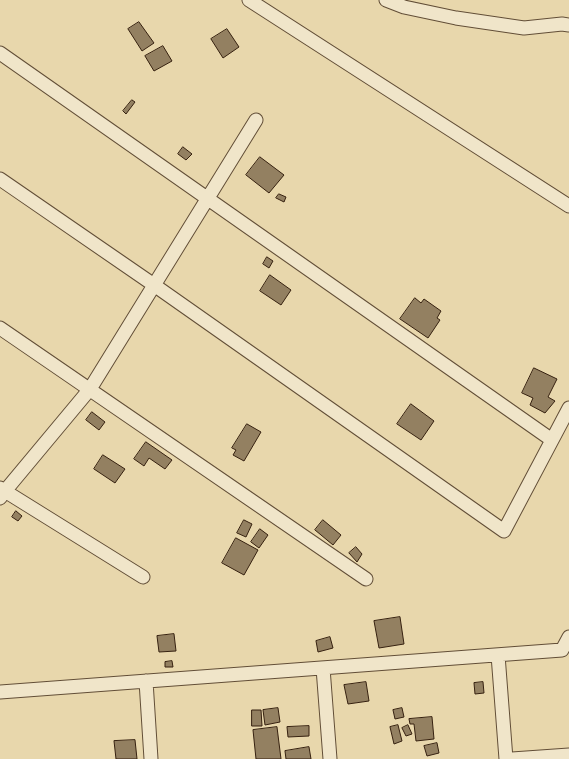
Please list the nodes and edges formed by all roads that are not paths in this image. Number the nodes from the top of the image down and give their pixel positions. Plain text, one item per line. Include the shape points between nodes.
1 (249, 0) edge
2 (386, 0) edge
3 (569, 25) edge
4 (0, 53) edge
5 (256, 120) dead end
6 (0, 179) edge
7 (207, 199) junction
8 (569, 206) edge
9 (154, 285) junction
10 (0, 328) edge
11 (90, 390) junction
12 (569, 408) edge
13 (552, 440) junction
14 (2, 492) edge
15 (144, 578) dead end
16 (366, 579) dead end
17 (569, 638) edge
18 (498, 655) junction
19 (323, 668) junction
20 (146, 681) junction
21 (0, 692) edge
22 (569, 755) edge
23 (152, 759) edge
24 (330, 759) edge
25 (506, 759) edge
26 (512, 759) edge

1 - 8 street
2 - 3 street via 404,7 456,18 524,28
4 - 7 street
5 - 7 street
6 - 9 street
7 - 9 street
7 - 13 street
9 - 11 street
9 - 13 street via 504,531
10 - 11 street
11 - 14 street
11 - 16 street
12 - 13 street
14 - 15 street
17 - 18 street via 562,650
18 - 19 street
18 - 25 street
19 - 20 street
19 - 24 street
20 - 21 street
20 - 23 street
22 - 26 street

